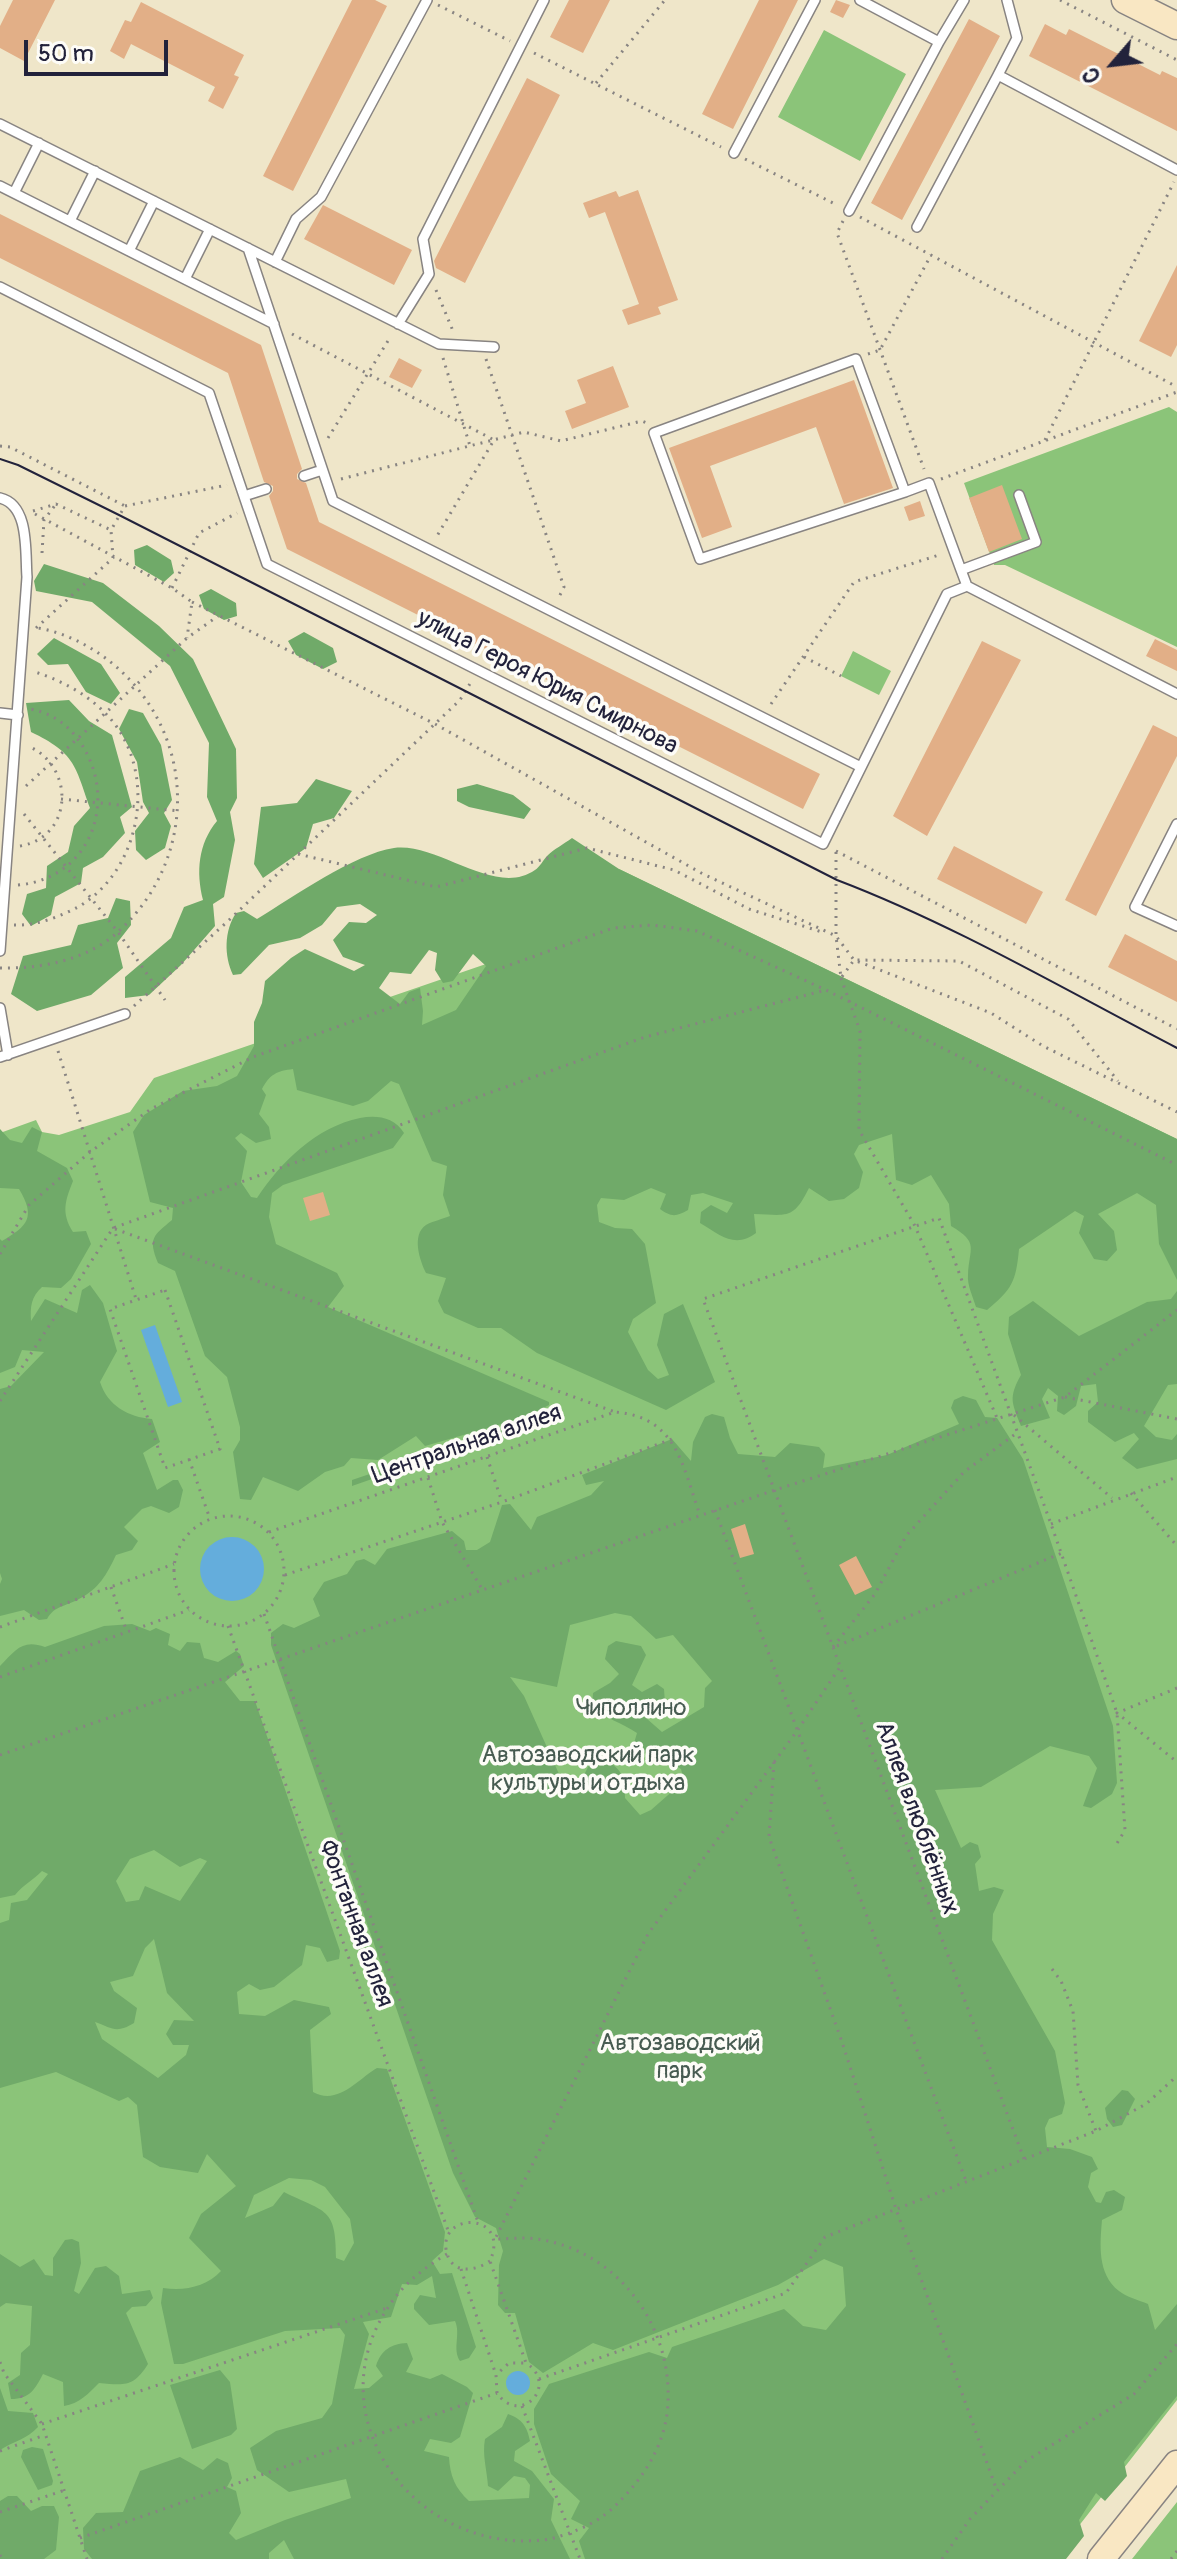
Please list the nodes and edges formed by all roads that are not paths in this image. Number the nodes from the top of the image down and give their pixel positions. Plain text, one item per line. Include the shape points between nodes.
1 (427, 0) edge
2 (544, 0) edge
3 (815, 0) edge
4 (860, 0) edge
5 (964, 0) edge
6 (1007, 0) edge
7 (1125, 0) edge
8 (1177, 26) edge
9 (939, 42) junction
10 (998, 75) junction
11 (0, 124) edge
12 (39, 143) junction
13 (734, 153) road end
14 (95, 171) junction
15 (1177, 172) edge
16 (0, 186) edge
17 (14, 193) junction
18 (154, 201) junction
19 (849, 211) road end
20 (70, 221) junction
21 (917, 227) dead end
22 (210, 229) junction
23 (248, 248) junction
24 (129, 251) junction
25 (275, 262) junction
26 (185, 279) junction
27 (0, 287) edge
28 (274, 324) junction
29 (398, 324) junction
30 (494, 347) dead end
31 (322, 470) junction
32 (304, 476) dead end
33 (266, 489) dead end
34 (905, 492) junction
35 (1019, 495) dead end
36 (244, 496) junction
37 (0, 498) edge
38 (961, 570) junction
39 (967, 586) junction
40 (1177, 694) edge
41 (18, 712) junction
42 (0, 713) edge
43 (861, 767) junction
44 (1177, 824) edge
45 (2, 885) edge
46 (1177, 926) edge
47 (0, 951) edge
48 (0, 1008) edge
49 (125, 1014) road end
50 (4, 1056) edge
51 (1177, 2464) edge
52 (1101, 2559) edge

1 - 25 lane via 321,197 296,219
2 - 29 lane via 423,239 429,274
3 - 13 lane
4 - 9 lane
5 - 9 lane
6 - 10 lane via 1017,38
7 - 8 street
9 - 19 lane
10 - 15 lane
10 - 21 lane
11 - 12 lane
12 - 14 lane
12 - 17 lane
14 - 18 lane
14 - 20 lane
16 - 17 lane
17 - 20 lane
18 - 22 lane
18 - 24 lane
20 - 24 lane
22 - 23 lane
22 - 26 lane
23 - 25 lane
23 - 28 lane
24 - 26 lane
25 - 29 lane
26 - 28 lane
27 - 36 lane, улица Героя Юрия Смирнова via 209,393
28 - 31 lane
29 - 30 lane via 439,344
31 - 32 lane
31 - 43 lane via 333,501
33 - 36 lane
34 - 34 lane via 700,559 654,433 856,359
34 - 38 lane via 929,483
35 - 38 lane via 1036,542
36 - 43 lane, улица Героя Юрия Смирнова via 267,564 823,844
37 - 41 lane via 14,504 20,517 27,577
38 - 39 lane
39 - 40 lane
39 - 43 lane via 947,594
41 - 42 lane
41 - 45 lane
44 - 46 lane via 1135,907
45 - 47 lane
48 - 50 lane
49 - 50 lane
51 - 52 street

